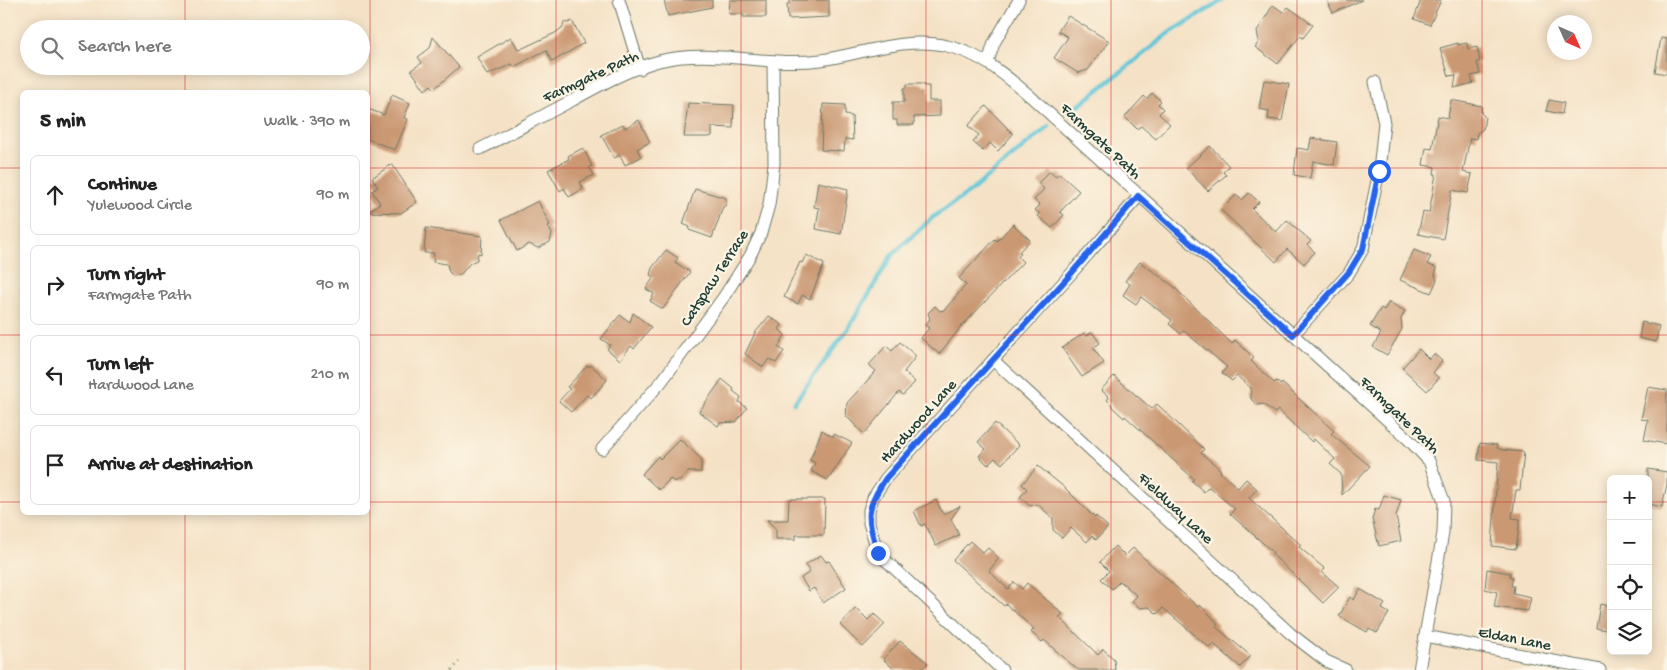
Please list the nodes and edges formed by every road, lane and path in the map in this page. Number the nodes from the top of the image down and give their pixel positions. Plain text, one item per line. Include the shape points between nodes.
1 (620, 0) edge
2 (1019, 0) edge
3 (773, 61) junction
4 (988, 62) junction
5 (640, 68) junction
6 (1375, 82) dead end
7 (480, 149) dead end
8 (1138, 196) junction
9 (1293, 335) junction
10 (993, 360) junction
11 (602, 449) dead end
12 (1425, 636) junction
13 (459, 662) dead end
14 (452, 670) edge
15 (1002, 670) edge
16 (1346, 670) edge
17 (1419, 670) edge
18 (1600, 670) edge

1 - 5 street
2 - 4 street via 994,42
3 - 4 street, Farmgate Path via 820,60 882,48 934,43
3 - 5 street, Farmgate Path via 701,56 659,61
3 - 11 street, Catspaw Terrace via 774,164 769,205 761,233 723,298 668,373
4 - 8 street, Farmgate Path via 1030,96
5 - 7 street, Farmgate Path via 612,79
6 - 9 street via 1384,123 1379,171 1363,249 1349,272
8 - 9 street, Farmgate Path
8 - 10 street, Hardwood Lane
9 - 12 street, Farmgate Path via 1410,440 1436,475 1444,501 1443,533
10 - 15 street, Hardwood Lane via 886,478 873,498 869,523 878,553
10 - 16 street, Fieldway Lane via 1291,634 1326,661
12 - 17 street, Farmgate Path
12 - 18 street, Eldan Lane
13 - 14 path

